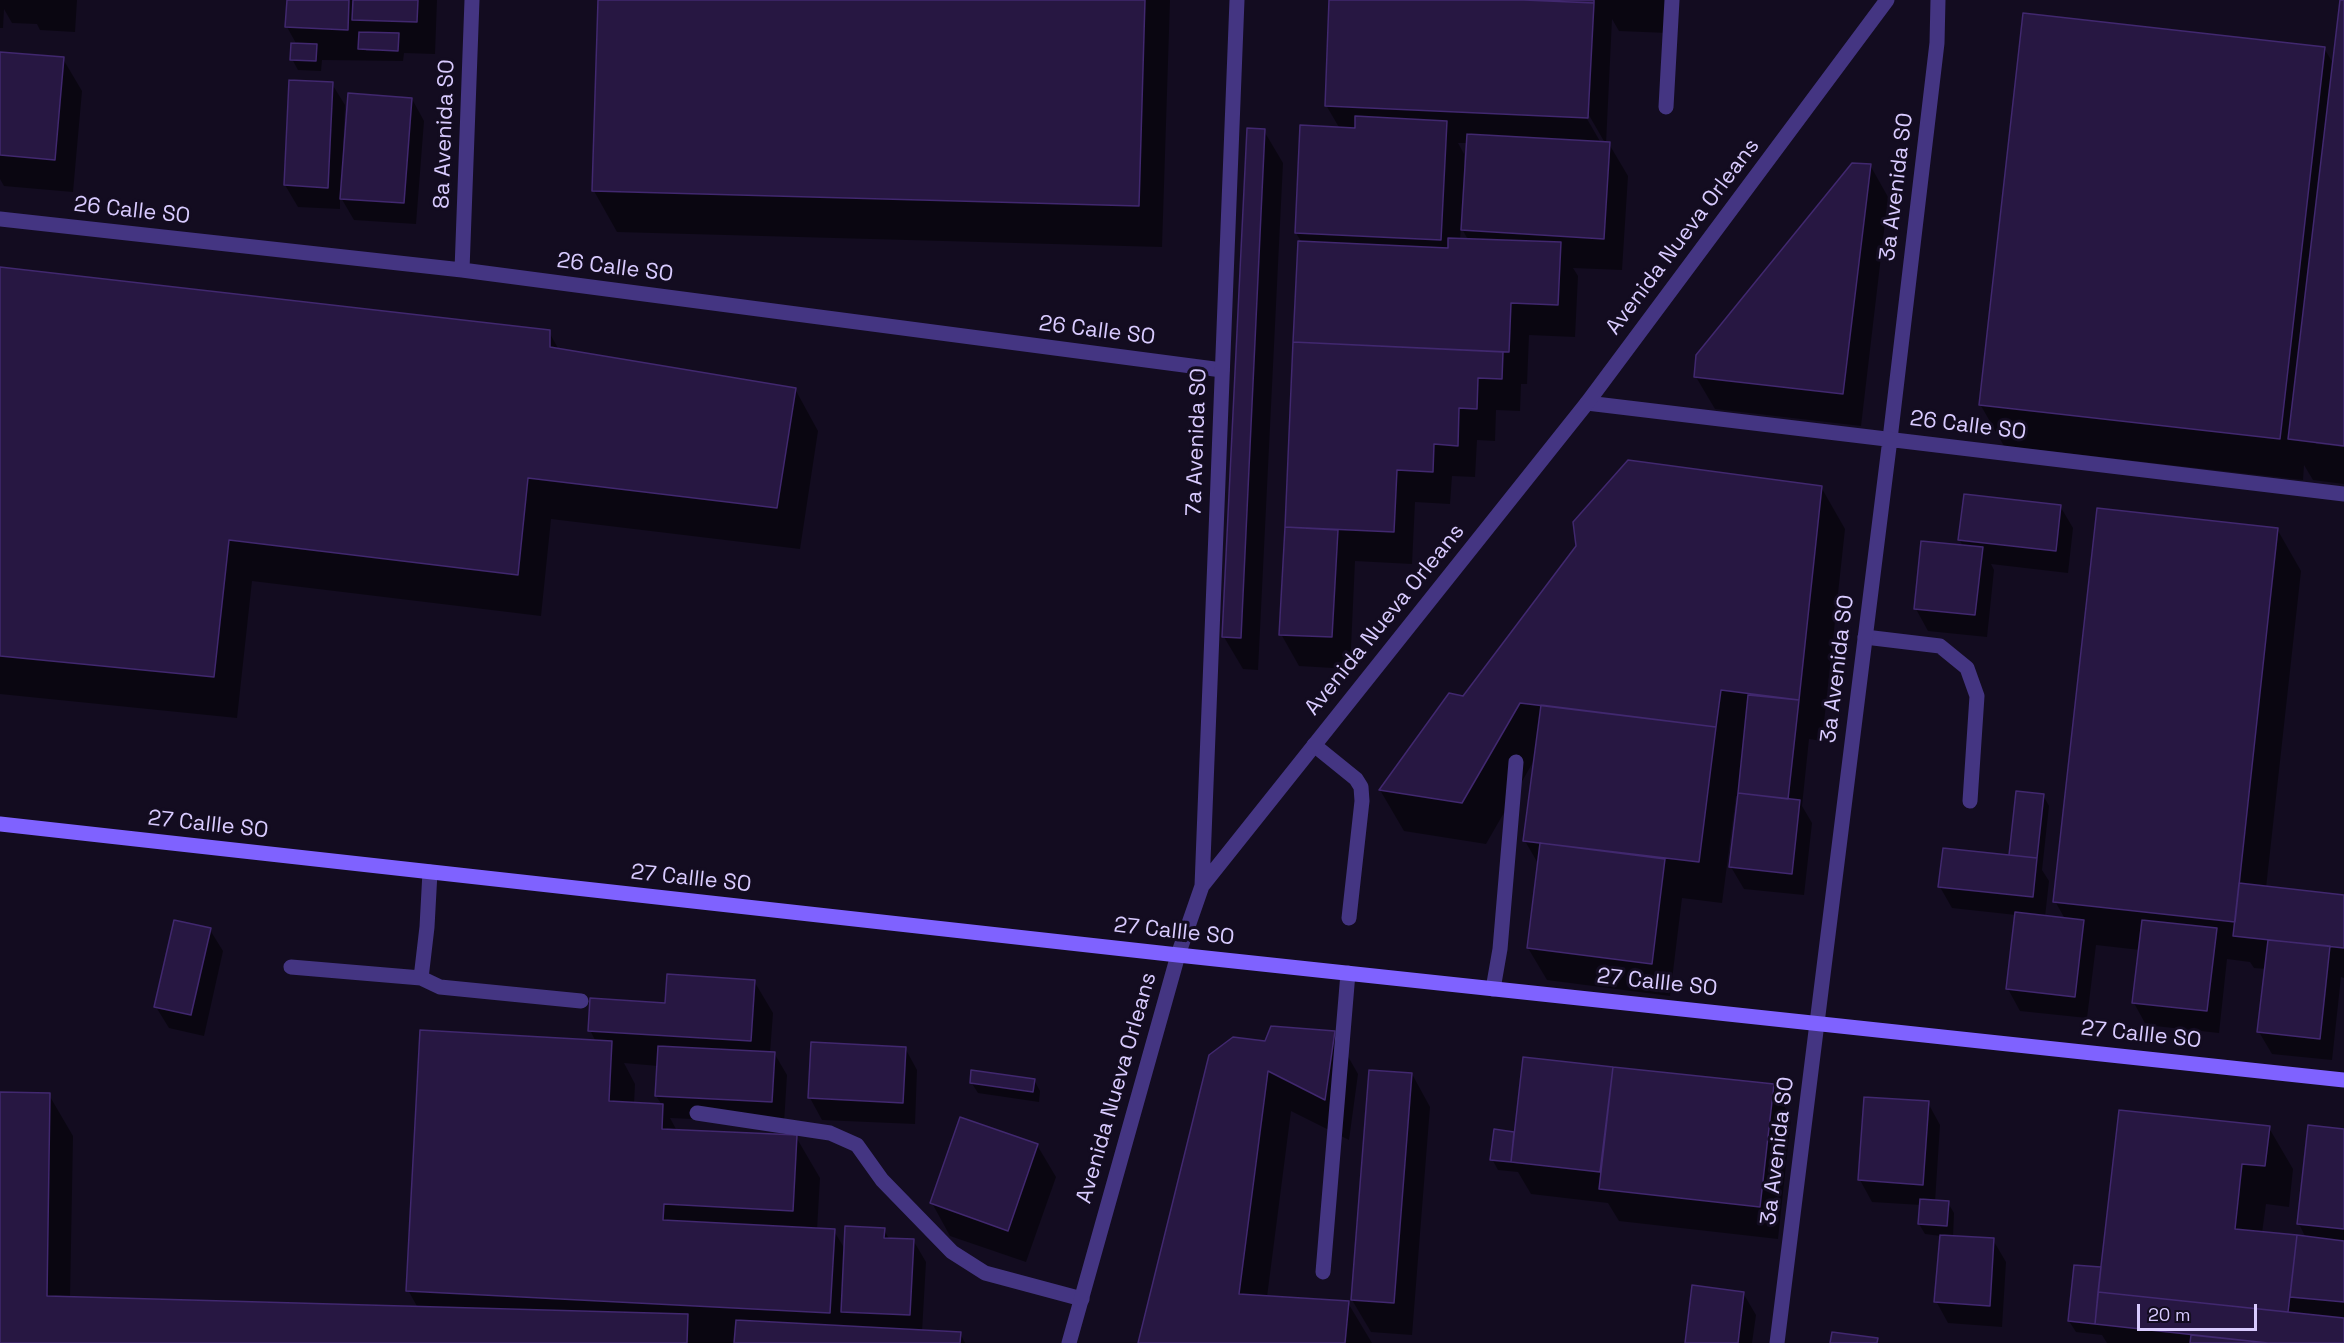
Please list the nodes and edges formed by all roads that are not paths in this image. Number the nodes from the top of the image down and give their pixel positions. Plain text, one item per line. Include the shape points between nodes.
1 (472, 0) edge
2 (1237, 0) edge
3 (1672, 0) edge
4 (1887, 0) edge
5 (1938, 0) edge
6 (1666, 107) dead end
7 (0, 219) edge
8 (462, 270) junction
9 (1222, 370) junction
10 (1587, 403) junction
11 (1890, 439) junction
12 (2344, 494) edge
13 (1865, 637) junction
14 (1314, 745) junction
15 (1516, 762) dead end
16 (1970, 801) dead end
17 (0, 824) edge
18 (430, 872) junction
19 (1202, 886) junction
20 (1349, 918) dead end
21 (1178, 956) junction
22 (291, 968) dead end
23 (1348, 973) junction
24 (421, 978) junction
25 (1493, 989) junction
26 (581, 1001) dead end
27 (1816, 1023) junction
28 (2344, 1080) edge
29 (697, 1113) dead end
30 (1323, 1272) dead end
31 (1082, 1299) junction
32 (1069, 1343) edge
33 (1776, 1343) edge

1 - 8 street, 8a Avenida SO
2 - 9 street, 7a Avenida SO
3 - 6 street
4 - 10 street, Avenida Nueva Orleans
5 - 11 street, 3a Avenida SO via 1937,43
7 - 8 street, 26 Calle SO
8 - 9 street, 26 Calle SO
9 - 19 street, 7a Avenida SO
10 - 11 street, 26 Calle SO
10 - 14 street, Avenida Nueva Orleans
11 - 12 street, 26 Calle SO
11 - 13 street, 3a Avenida SO
13 - 16 street via 1940,646 1967,668 1977,696
13 - 27 street, 3a Avenida SO
14 - 19 street, Avenida Nueva Orleans
14 - 20 street via 1356,778 1361,787
15 - 25 street
17 - 18 main road, 27 Callle SO
18 - 21 main road, 27 Callle SO
18 - 24 street
19 - 21 street, Avenida Nueva Orleans
21 - 23 main road, 27 Callle SO
21 - 31 street, Avenida Nueva Orleans
22 - 24 street
23 - 25 main road, 27 Callle SO
23 - 30 street
24 - 26 street via 440,987
25 - 27 main road, 27 Callle SO
27 - 28 main road, 27 Callle SO
27 - 33 street, 3a Avenida SO
29 - 31 street via 830,1132 857,1145 882,1180 952,1252 985,1273
31 - 32 street, Avenida Nueva Orleans

